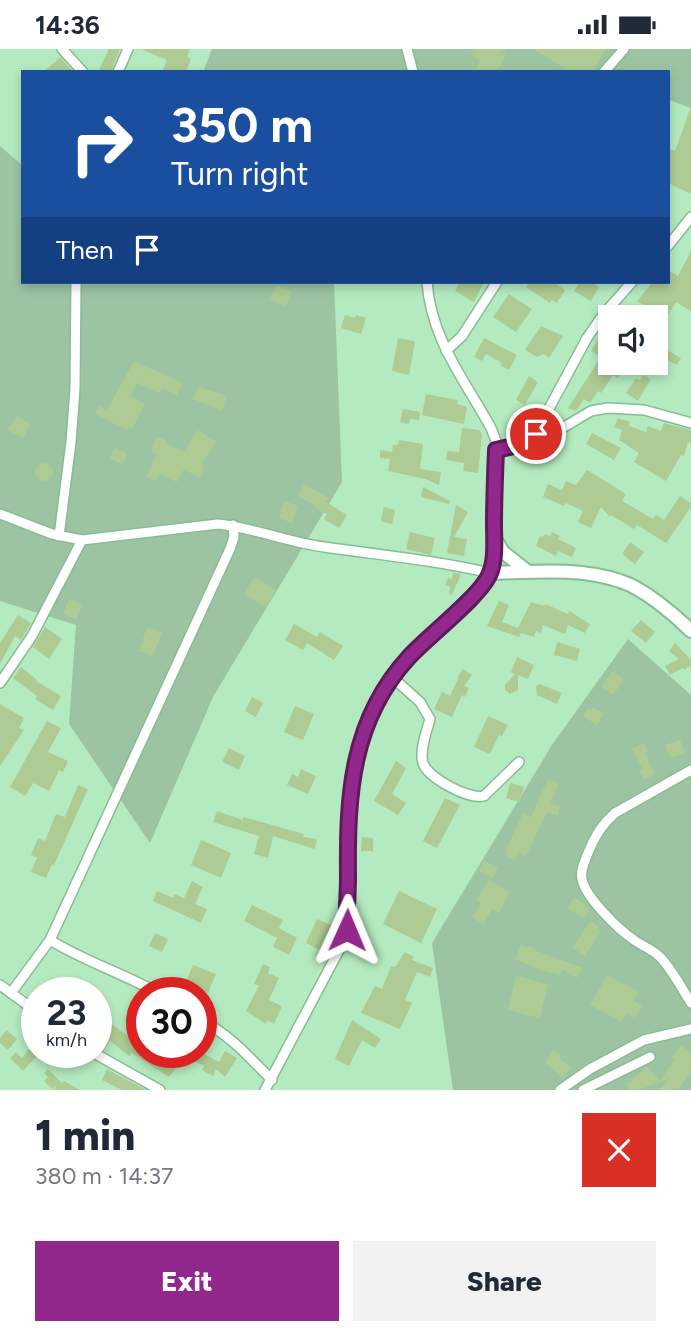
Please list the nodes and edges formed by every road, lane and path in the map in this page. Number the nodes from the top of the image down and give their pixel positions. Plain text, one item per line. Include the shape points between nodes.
1 (62, 49) edge
2 (128, 49) edge
3 (407, 49) edge
4 (624, 49) edge
5 (81, 70) edge
6 (119, 70) edge
7 (412, 70) edge
8 (606, 70) edge
9 (691, 217) edge
10 (670, 243) edge
11 (76, 284) edge
12 (427, 284) edge
13 (496, 284) edge
14 (630, 284) edge
15 (446, 351) junction
16 (691, 423) edge
17 (531, 442) junction
18 (496, 450) junction
19 (0, 514) edge
20 (233, 525) junction
21 (60, 536) junction
22 (494, 537) junction
23 (82, 540) junction
24 (527, 571) junction
25 (490, 573) junction
26 (691, 631) edge
27 (392, 677) junction
28 (0, 683) edge
29 (519, 762) dead end
30 (691, 770) edge
31 (50, 940) junction
32 (126, 977) edge
33 (1, 987) edge
34 (12, 993) junction
35 (21, 999) edge
36 (691, 1003) edge
37 (217, 1029) edge
38 (691, 1029) edge
39 (650, 1057) dead end
40 (112, 1063) edge
41 (272, 1080) junction
42 (160, 1090) edge
43 (265, 1090) edge
44 (560, 1090) edge
45 (583, 1090) edge

1 - 5 street
2 - 6 street
3 - 7 street
4 - 8 street
9 - 10 street
11 - 21 street via 75,389
12 - 15 street via 430,312
13 - 15 street via 462,336
14 - 17 street via 587,338
15 - 18 street via 491,428
16 - 17 street via 644,410 608,408 585,414
17 - 18 street
18 - 22 street
19 - 21 street
20 - 23 street
20 - 25 street via 323,547
20 - 31 street via 234,537 222,567
21 - 23 street
22 - 24 street via 503,552
22 - 25 street
23 - 28 street via 32,636
24 - 25 street
24 - 26 street via 623,581
25 - 27 street via 476,593
27 - 29 street via 420,702 430,719 423,764 452,788 469,796 484,796
27 - 41 street via 368,720 355,760 347,847 346,937
30 - 36 street via 606,821 592,843 582,879 585,890 620,929 663,959
31 - 32 street
31 - 34 street
33 - 34 street
34 - 35 street
37 - 41 street
38 - 44 street via 643,1040
39 - 45 street
40 - 42 street
41 - 43 street

